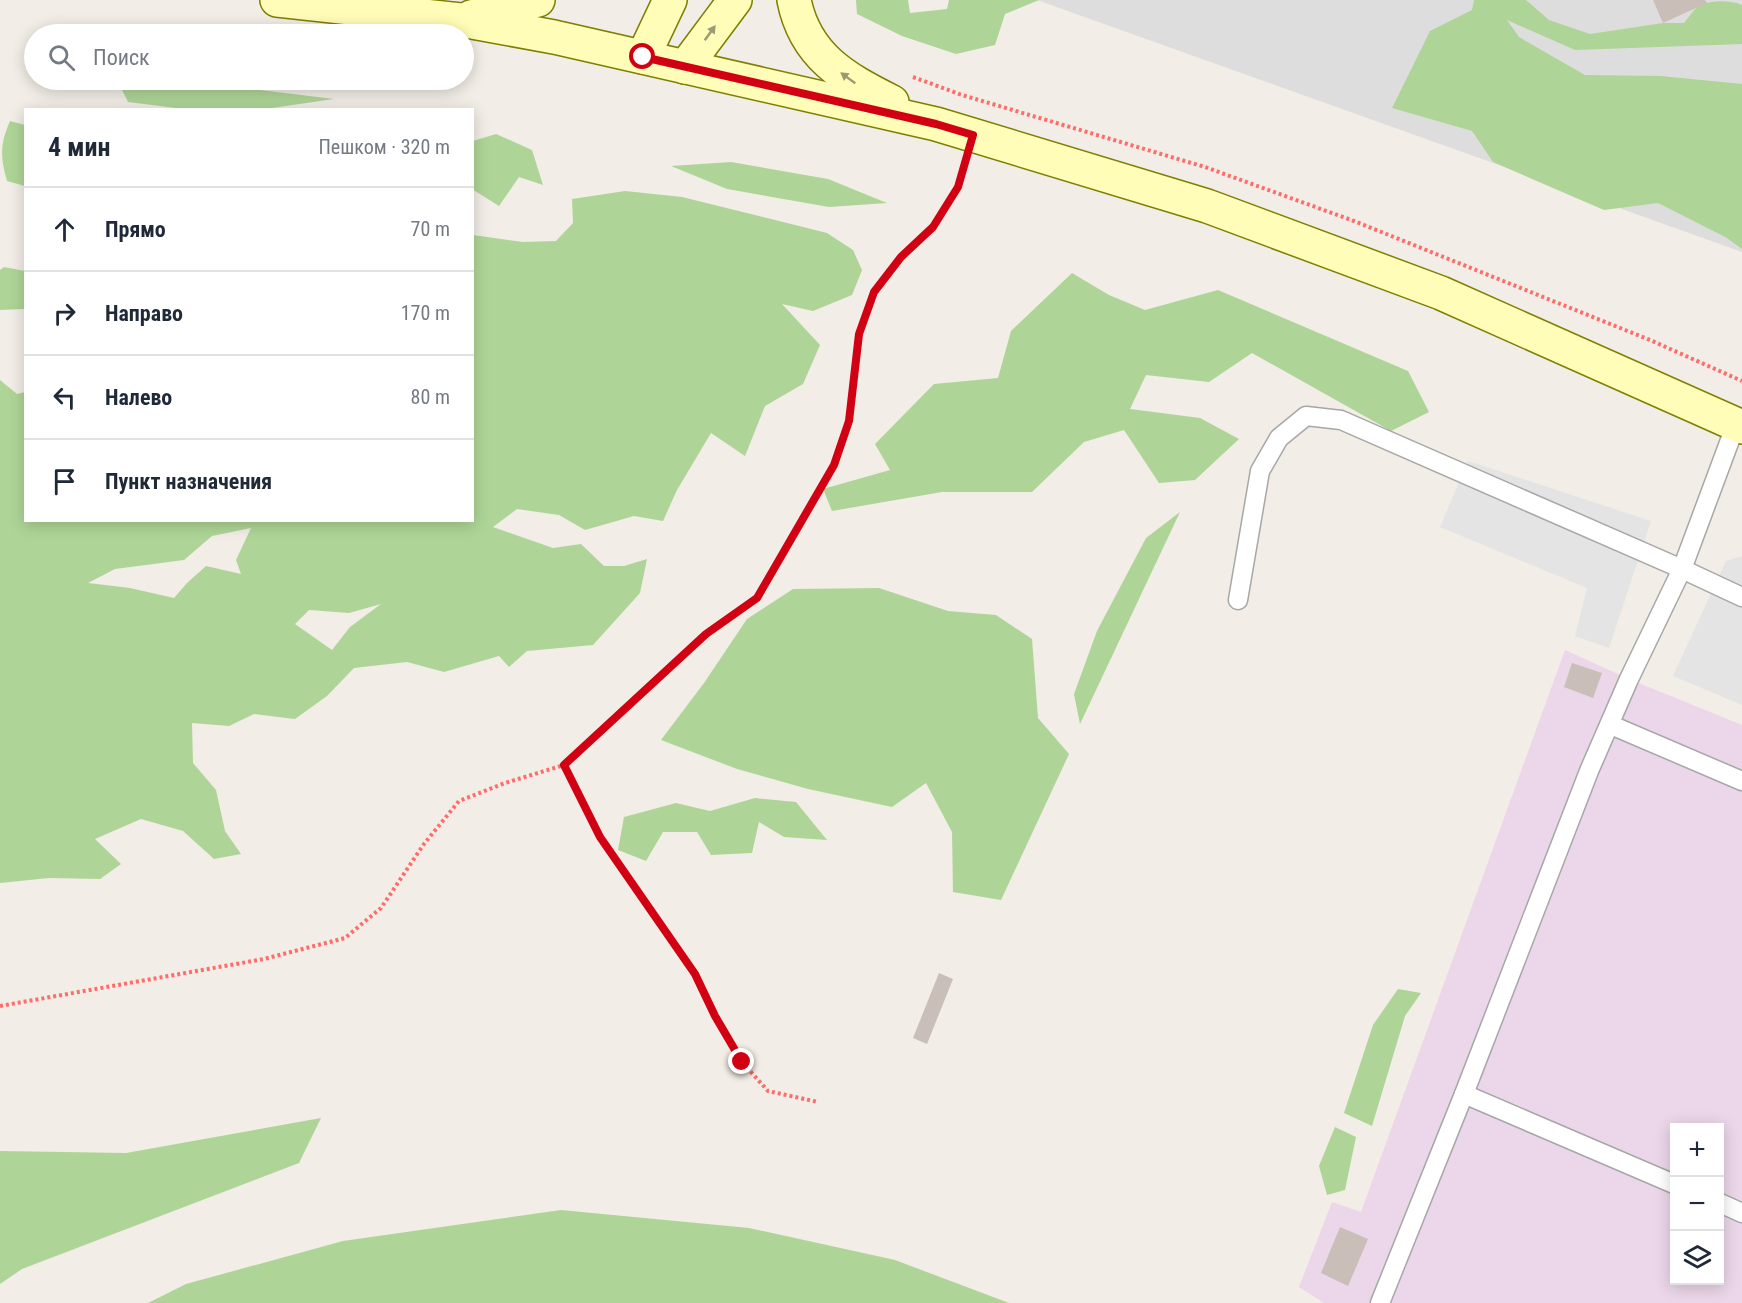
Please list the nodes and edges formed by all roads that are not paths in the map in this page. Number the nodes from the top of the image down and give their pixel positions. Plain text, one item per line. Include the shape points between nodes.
1 (277, 0) edge
2 (538, 0) edge
3 (670, 0) edge
4 (735, 0) edge
5 (794, 0) edge
6 (461, 20) junction
7 (643, 57) junction
8 (685, 67) junction
9 (936, 124) junction
10 (1739, 426) edge
11 (1682, 569) junction
12 (1742, 597) edge
13 (1238, 600) dead end
14 (1611, 725) junction
15 (1742, 781) edge
16 (1464, 1094) junction
17 (1670, 1182) edge
18 (1724, 1205) edge
19 (1742, 1213) edge
20 (1380, 1303) edge

1 - 6 street
2 - 6 street
3 - 7 street
8 -> 4 street
9 -> 5 street via 856,84 832,66 807,38
6 - 7 street
7 - 8 street
8 - 9 street
9 - 10 street via 1207,206 1441,293
10 - 11 lane
11 - 12 lane
11 - 13 lane via 1341,420 1306,416 1279,438 1260,471
11 - 14 lane
14 - 15 lane
14 - 16 lane via 1589,771
16 - 17 lane
16 - 20 lane
18 - 19 lane

